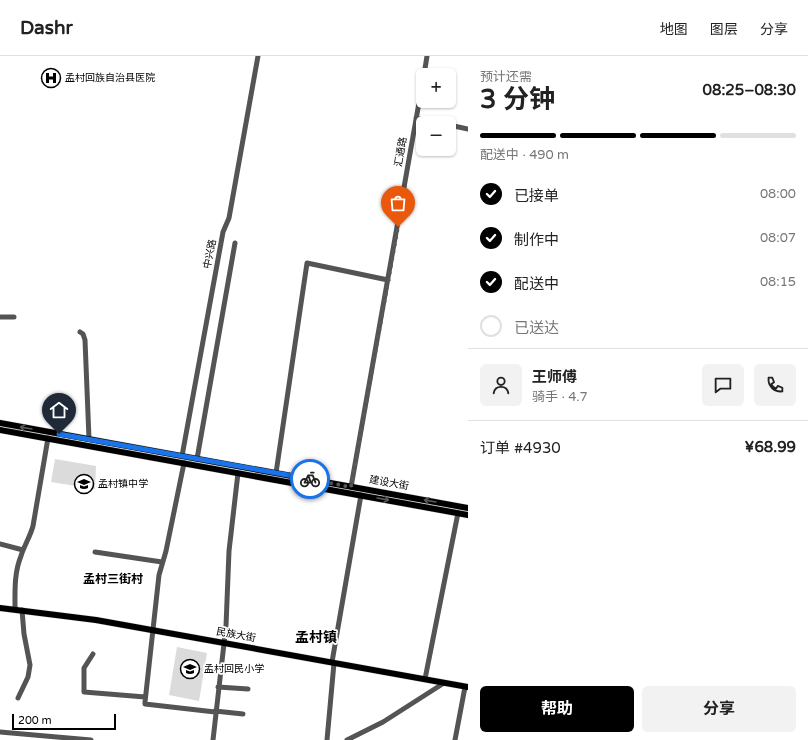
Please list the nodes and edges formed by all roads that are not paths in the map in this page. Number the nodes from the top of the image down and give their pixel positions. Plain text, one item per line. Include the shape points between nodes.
1 (258, 56) edge
2 (427, 56) edge
3 (425, 68) edge
4 (416, 118) edge
5 (456, 126) edge
6 (468, 129) edge
7 (235, 243) dead end
8 (388, 280) junction
9 (0, 317) edge
10 (14, 317) dead end
11 (80, 332) dead end
12 (0, 423) edge
13 (0, 430) edge
14 (48, 438) junction
15 (89, 439) junction
16 (182, 456) junction
17 (197, 459) junction
18 (184, 463) junction
19 (238, 472) junction
20 (276, 473) junction
21 (351, 487) junction
22 (361, 495) junction
23 (468, 508) edge
24 (458, 513) junction
25 (468, 515) edge
26 (0, 544) edge
27 (23, 550) junction
28 (95, 552) dead end
29 (162, 562) junction
30 (0, 608) edge
31 (19, 610) junction
32 (153, 630) junction
33 (224, 643) junction
34 (93, 654) dead end
35 (333, 662) junction
36 (425, 679) junction
37 (444, 683) junction
38 (218, 687) junction
39 (467, 687) edge
40 (248, 689) dead end
41 (145, 697) junction
42 (18, 698) dead end
43 (215, 712) junction
44 (243, 714) dead end
45 (0, 732) edge
46 (17, 734) junction
47 (17, 740) edge
48 (86, 740) edge
49 (91, 740) edge
50 (213, 740) edge
51 (327, 740) edge
52 (347, 740) edge
53 (455, 740) edge

1 - 16 street, 中兴路
2 - 3 street
4 - 8 street, 汇通路
5 - 6 street
7 - 17 street
8 - 20 street via 307,263
8 - 21 street, 汇通路
9 - 10 street
11 - 15 street via 85,340
15 -> 12 main road, 建设大街
13 - 14 main road, 建设大街
14 - 18 main road, 建设大街
14 - 27 street via 33,526
15 - 16 main road, 建设大街
16 - 17 main road, 建设大街
17 - 20 main road, 建设大街
18 - 19 main road, 建设大街
18 - 29 street
19 - 22 main road, 建设大街
19 - 33 street via 229,551
20 - 21 main road, 建设大街
23 -> 21 main road, 建设大街
22 -> 24 main road, 建设大街
22 - 35 street
24 - 25 main road, 建设大街
24 - 36 street
26 - 27 street
27 - 31 street via 16,577
28 - 29 street
29 - 32 street
30 - 31 main road, 民族大街
31 - 32 main road, 民族大街
31 - 42 street via 30,665 28,677
32 - 33 main road, 民族大街
32 - 41 street
33 - 35 main road, 民族大街
33 - 38 street
34 - 41 street via 84,668 84,692
35 - 36 main road, 民族大街
35 - 51 street
36 - 37 main road, 民族大街
37 - 39 main road, 民族大街
37 - 52 street via 383,722
38 - 40 street
38 - 43 street
39 - 53 street
41 - 43 street via 146,704
43 - 44 street
43 - 50 street
45 - 46 street
46 - 47 street
46 - 48 street
48 - 49 street

